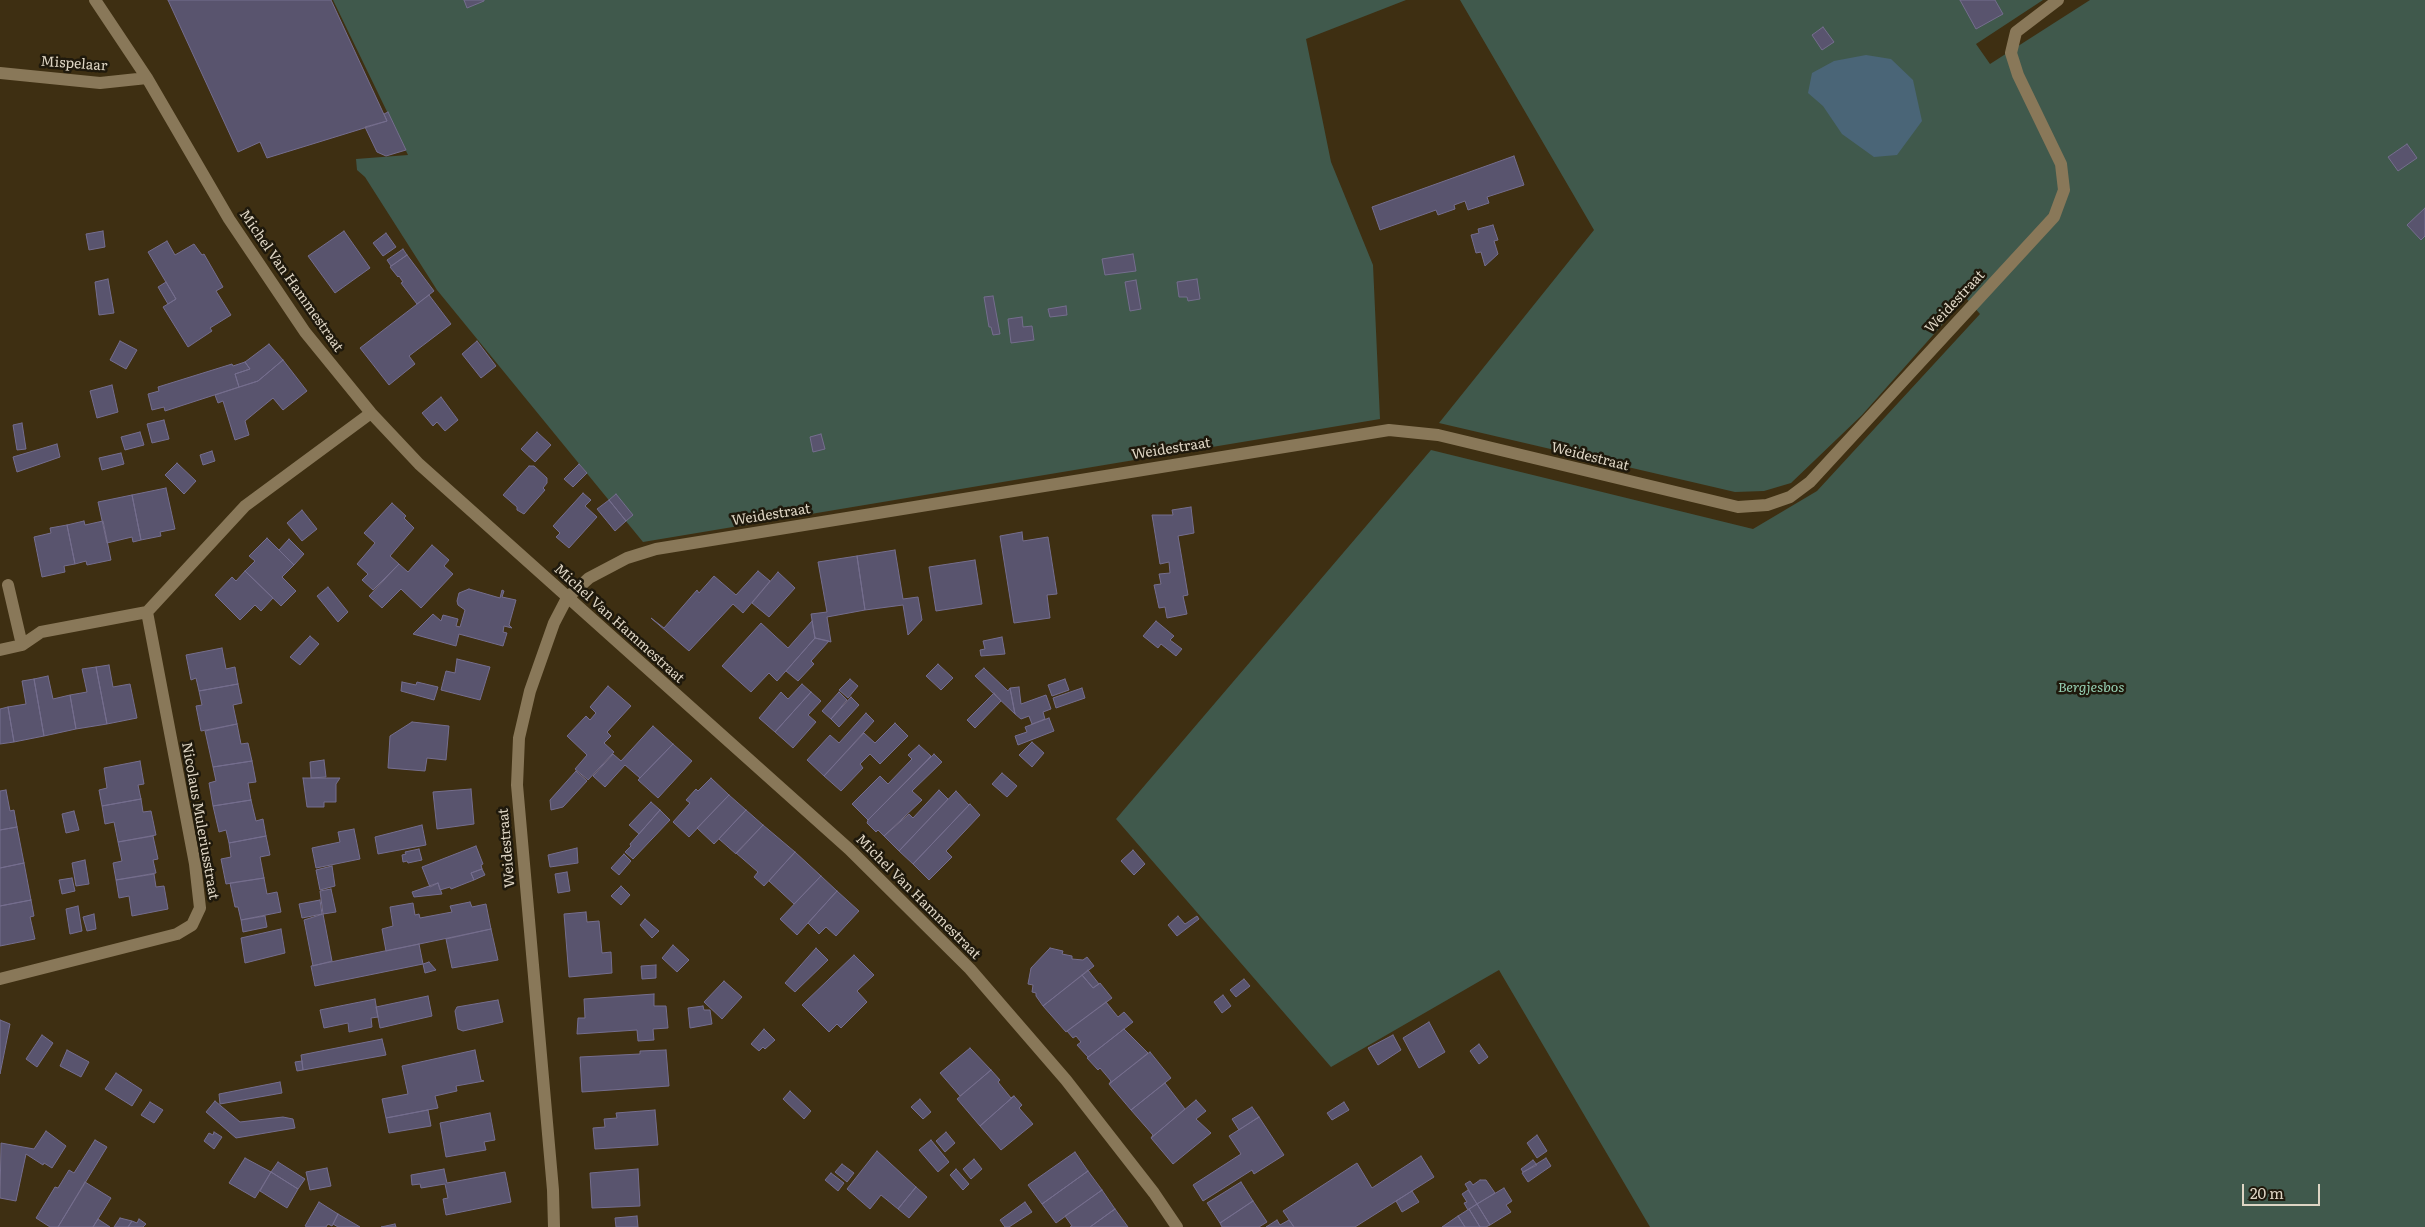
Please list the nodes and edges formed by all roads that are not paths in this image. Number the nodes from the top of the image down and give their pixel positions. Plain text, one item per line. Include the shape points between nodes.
1 (95, 0) edge
2 (2058, 0) edge
3 (0, 73) edge
4 (147, 78) junction
5 (371, 413) junction
6 (8, 585) dead end
7 (568, 598) junction
8 (147, 612) junction
9 (22, 645) junction
10 (0, 650) edge
11 (0, 979) edge
12 (554, 1227) edge
13 (1177, 1227) edge

1 - 4 street, Michel Van Hammestraat
2 - 7 street, Weidestraat via 2016,32 2011,53 2018,75 2062,164 2064,190 2054,218 1810,482 1790,497 1767,505 1738,507 1438,435 1389,430 656,549 605,568
3 - 4 street, Mispelaar via 100,83
4 - 5 street, Michel Van Hammestraat via 229,219 305,332
5 - 7 street, Michel Van Hammestraat via 419,464
5 - 8 street via 245,506
6 - 9 street
7 - 12 street, Weidestraat via 554,622 530,691 519,738 517,785
7 - 13 street, Michel Van Hammestraat via 849,849 970,969 1066,1080
8 - 9 street via 41,632
8 - 11 street, Nicolaus Muleriusstraat via 195,864 200,908 192,925 177,934
9 - 10 street

